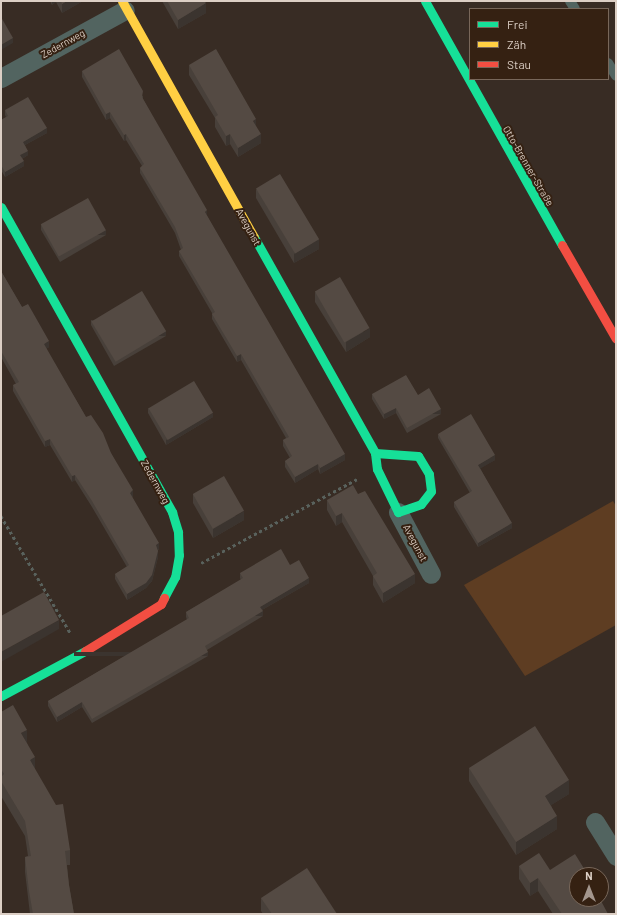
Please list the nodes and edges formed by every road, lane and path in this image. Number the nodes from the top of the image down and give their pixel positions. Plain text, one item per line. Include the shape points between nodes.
1 (426, 1) edge
2 (124, 6) edge
3 (609, 65) edge
4 (616, 76) edge
5 (1, 78) edge
6 (1, 207) edge
7 (616, 339) edge
8 (375, 453) junction
9 (377, 468) junction
10 (398, 512) junction
11 (1, 516) edge
12 (432, 574) dead end
13 (175, 577) junction
14 (82, 653) junction
15 (1, 696) edge
16 (595, 822) dead end
17 (616, 856) edge

1 - 7 street, Otto-Brenner-Straße via 499,137
2 - 5 street, Zedernweg
2 - 8 street, Avegunst
3 - 4 lane
6 - 13 street, Zedernweg via 172,512 178,532 179,555
8 - 9 street, Avegunst
8 - 10 street, Avegunst via 418,456 429,474 431,491 420,504
9 - 10 street, Avegunst
9 - 13 path
10 - 12 street, Avegunst
11 - 14 path
13 - 14 street, Zedernweg via 161,604
14 - 15 street, Zedernweg
16 - 17 street

